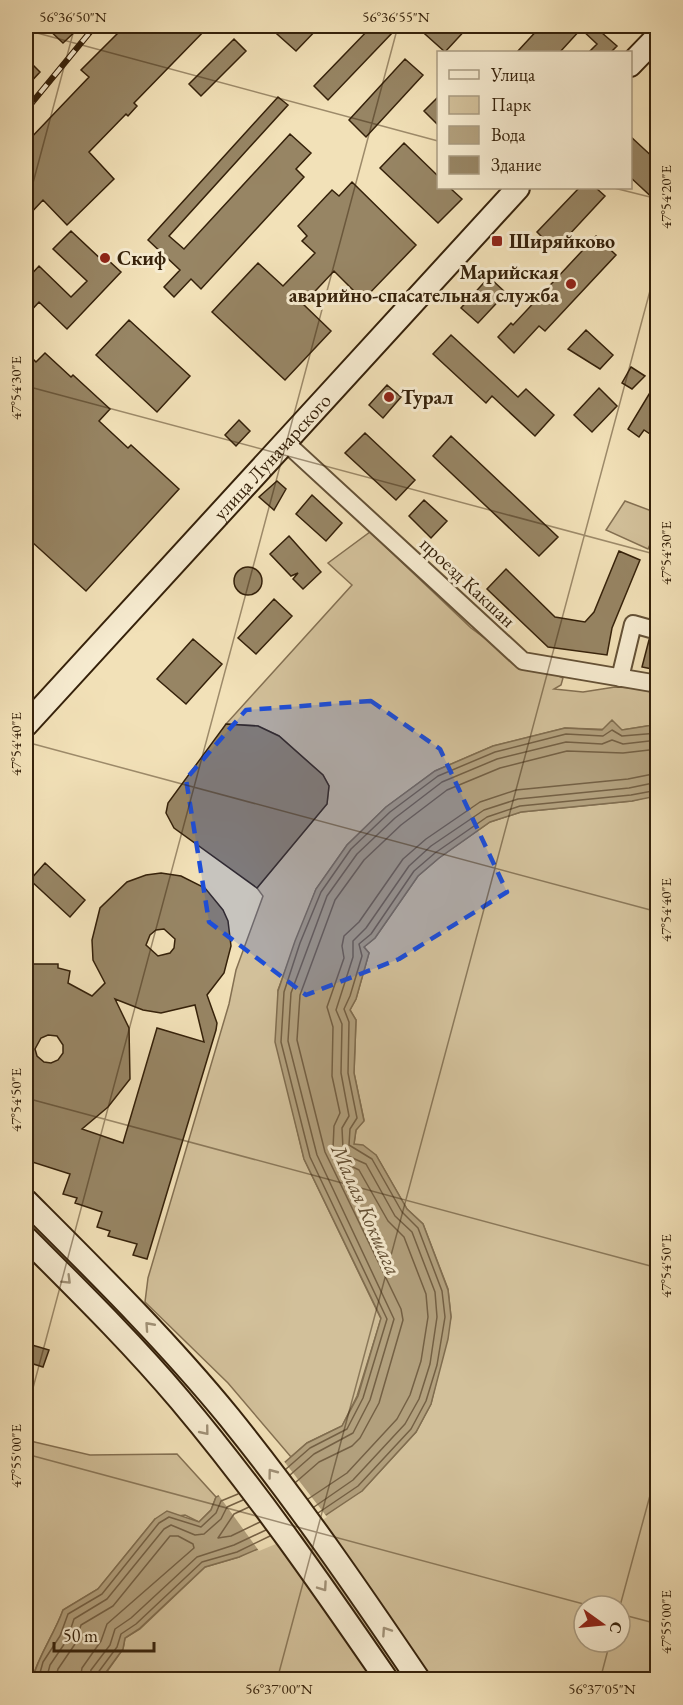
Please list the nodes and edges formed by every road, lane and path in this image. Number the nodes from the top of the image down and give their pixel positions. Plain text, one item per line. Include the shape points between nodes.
1 (656, 40) edge
2 (632, 63) edge
3 (517, 189) edge
4 (284, 441) junction
5 (657, 631) edge
6 (620, 678) junction
7 (657, 684) edge
8 (26, 725) edge
9 (26, 1201) edge
10 (26, 1238) edge
11 (387, 1680) edge
12 (419, 1680) edge

1 - 2 main road
3 - 4 main road, улица Луначарского
4 - 6 street, проезд Какшан via 523,661
4 - 8 main road, улица Луначарского
5 - 6 street via 633,624
6 - 7 street, проезд Какшан
12 -> 9 main road via 317,1531 228,1416 127,1303
10 -> 11 main road via 168,1386 273,1518

